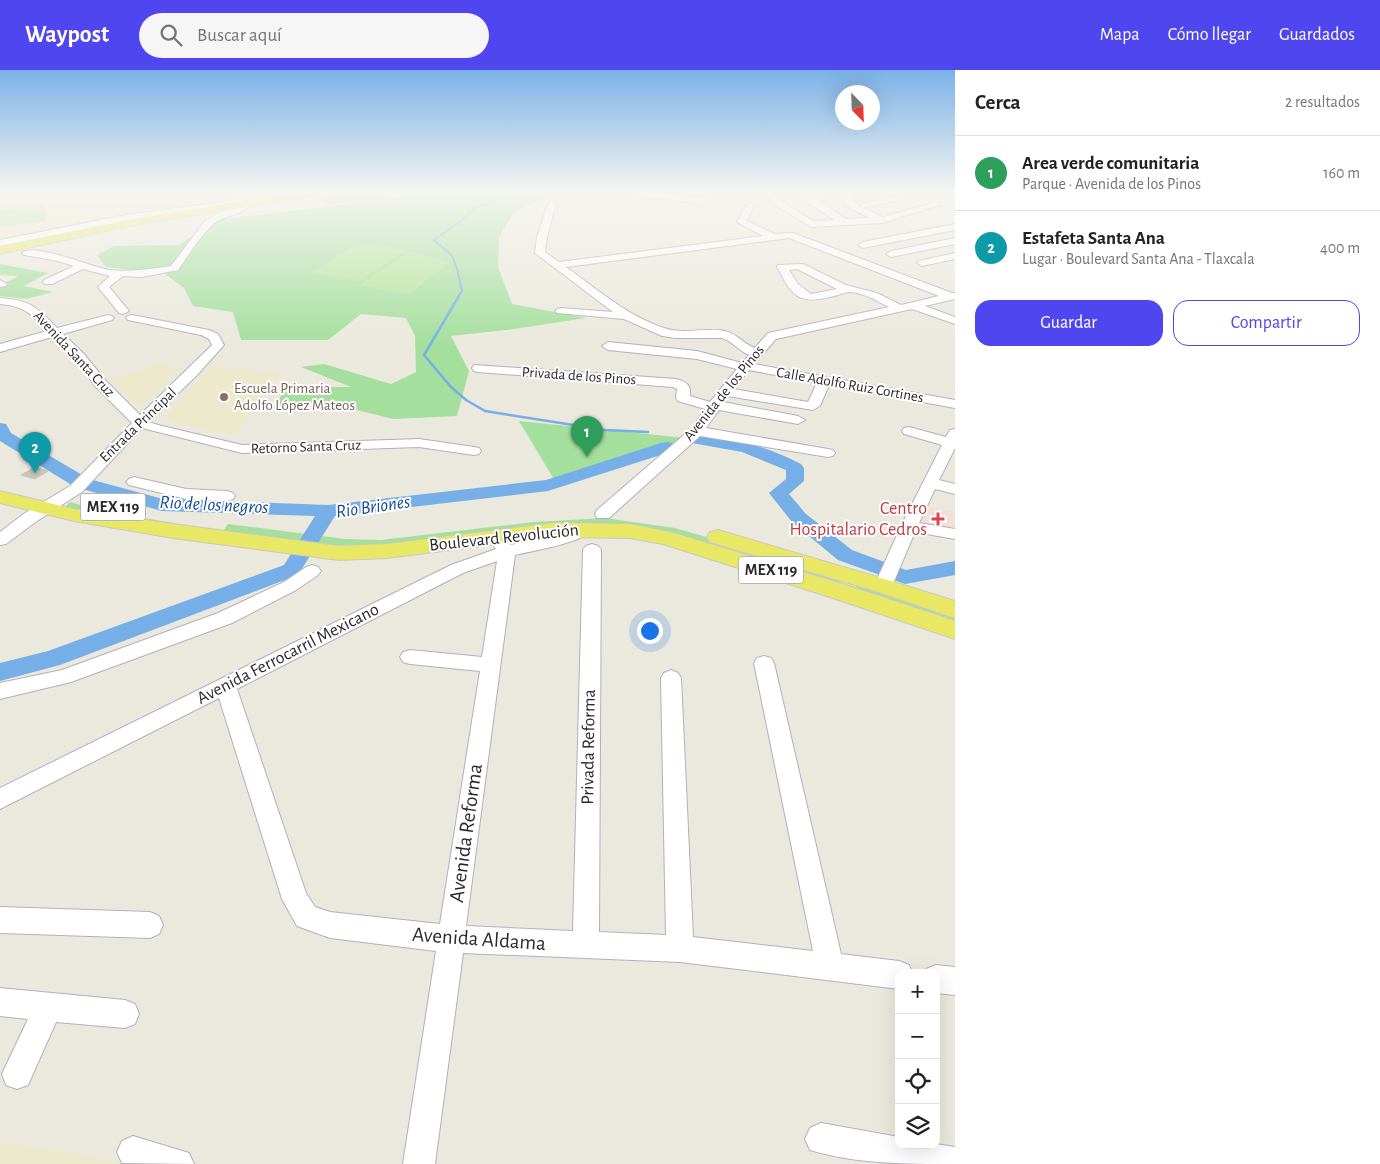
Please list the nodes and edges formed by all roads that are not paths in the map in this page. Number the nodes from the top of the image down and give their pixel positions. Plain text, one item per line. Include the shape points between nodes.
1 (27, 242) edge
2 (71, 242) dead end
3 (194, 242) edge
4 (541, 242) edge
5 (739, 242) edge
6 (809, 242) edge
7 (879, 242) edge
8 (946, 242) edge
9 (863, 245) dead end
10 (0, 247) edge
11 (891, 254) dead end
12 (955, 256) edge
13 (148, 263) dead end
14 (178, 264) junction
15 (558, 265) junction
16 (96, 269) junction
17 (123, 269) junction
18 (922, 270) dead end
19 (48, 282) dead end
20 (850, 289) junction
21 (953, 296) edge
22 (0, 301) edge
23 (914, 305) junction
24 (899, 308) junction
25 (561, 311) dead end
26 (626, 316) junction
27 (108, 318) dead end
28 (955, 321) edge
29 (192, 330) junction
30 (54, 333) junction
31 (198, 342) dead end
32 (608, 346) dead end
33 (0, 348) edge
34 (756, 353) junction
35 (745, 366) junction
36 (478, 368) dead end
37 (824, 381) junction
38 (724, 391) junction
39 (683, 398) joint
40 (955, 404) edge
41 (714, 406) junction
42 (798, 420) dead end
43 (140, 423) junction
44 (698, 430) junction
45 (909, 432) dead end
46 (952, 442) edge
47 (474, 451) dead end
48 (828, 453) dead end
49 (0, 482) edge
50 (134, 482) dead end
51 (931, 483) junction
52 (955, 489) edge
53 (227, 496) dead end
54 (0, 497) edge
55 (62, 497) junction
56 (603, 514) junction
57 (909, 526) junction
58 (955, 534) edge
59 (0, 540) edge
60 (500, 544) junction
61 (343, 545) junction
62 (592, 550) dead end
63 (312, 571) dead end
64 (888, 576) junction
65 (844, 583) junction
66 (955, 610) edge
67 (955, 630) edge
68 (410, 657) dead end
69 (764, 663) dead end
70 (491, 664) junction
71 (671, 678) dead end
72 (226, 685) junction
73 (0, 691) edge
74 (0, 798) edge
75 (0, 920) edge
76 (150, 925) dead end
77 (451, 939) junction
78 (586, 945) junction
79 (680, 949) junction
80 (830, 967) junction
81 (895, 975) edge
82 (940, 979) edge
83 (955, 981) edge
84 (0, 1002) edge
85 (48, 1007) junction
86 (125, 1014) dead end
87 (17, 1074) dead end
88 (821, 1139) dead end
89 (133, 1152) dead end
90 (955, 1163) edge
91 (178, 1164) edge
92 (419, 1164) edge

1 - 10 main road
2 - 16 street via 27,253 60,258
3 - 14 street
4 - 15 street via 540,253
5 - 15 street
6 - 21 street
7 - 9 street
8 - 11 street
12 - 18 street
13 - 14 street
14 - 17 street via 158,272
15 - 26 street
16 - 17 street
16 - 19 street
17 - 29 street via 103,287 127,315
20 - 20 street via 806,298 800,295 782,266 799,266
20 - 24 street via 873,295
21 - 23 street, Avenida de los Pinos
22 - 30 street, Avenida Santa Cruz via 15,302 34,310
23 - 24 street, Avenida de los Pinos
23 - 28 street
24 - 34 street, Avenida de los Pinos via 772,336
25 - 26 street
26 - 34 street via 662,332 723,334
27 - 30 street
29 - 31 street
29 - 43 street, Entrada Principal via 214,337 218,345
30 - 33 street
30 - 43 street, Avenida Santa Cruz
32 - 35 street, Calle Adolfo Ruiz Cortines via 697,355
34 - 35 street, Avenida de los Pinos
35 - 37 street, Calle Adolfo Ruiz Cortines
35 - 38 street, Avenida de los Pinos
36 - 39 street, Privada de los Pinos via 681,384 684,387
37 - 38 street via 813,406
37 - 40 street, Calle Adolfo Ruiz Cortines
38 - 41 street, Avenida de los Pinos
39 - 41 street
41 - 42 street
41 - 44 street, Avenida de los Pinos
43 - 47 street, Retorno Santa Cruz via 234,448 419,443
43 - 55 street, Entrada Principal
44 - 48 street
44 - 56 street, Avenida de los Pinos
45 - 46 street
46 - 51 street
49 - 55 main road, MEX 119
50 - 53 street via 186,494
51 - 52 street
51 - 57 street
54 - 55 main road, MEX 119
55 - 59 street, Entrada Principal
55 - 61 main road, MEX 119 via 74,515
56 - 61 main road, Boulevard Revolución / MEX 119 via 571,515
56 - 65 main road, Boulevard Revolución / MEX 119 via 677,525
57 - 58 street
57 - 64 street
60 - 61 main road, Boulevard Revolución / MEX 119 via 387,551
60 - 65 main road, Boulevard Revolución / MEX 119 via 544,531 630,531
60 - 70 street, Avenida Reforma
60 - 72 street, Avenida Ferrocarril Mexicano via 457,569
62 - 78 street, Privada Reforma
63 - 73 street via 290,586 225,618 64,677
64 - 65 main road, Boulevard Revolución / MEX 119
64 - 66 main road, Boulevard Revolución / MEX 119
65 - 67 main road, Boulevard Revolución / MEX 119
68 - 70 street
69 - 80 street
70 - 77 street, Avenida Reforma
71 - 79 street
72 - 74 street, Avenida Ferrocarril Mexicano
72 - 77 street, Avenida Aldama via 295,899 306,917 330,925
75 - 76 street
77 - 78 street, Avenida Aldama
77 - 92 street, Avenida Reforma
78 - 79 street, Avenida Aldama
79 - 80 street, Avenida Aldama
80 - 81 street, Avenida Aldama
82 - 83 street
84 - 85 street
85 - 86 street
85 - 87 street
88 - 90 street
89 - 91 street

